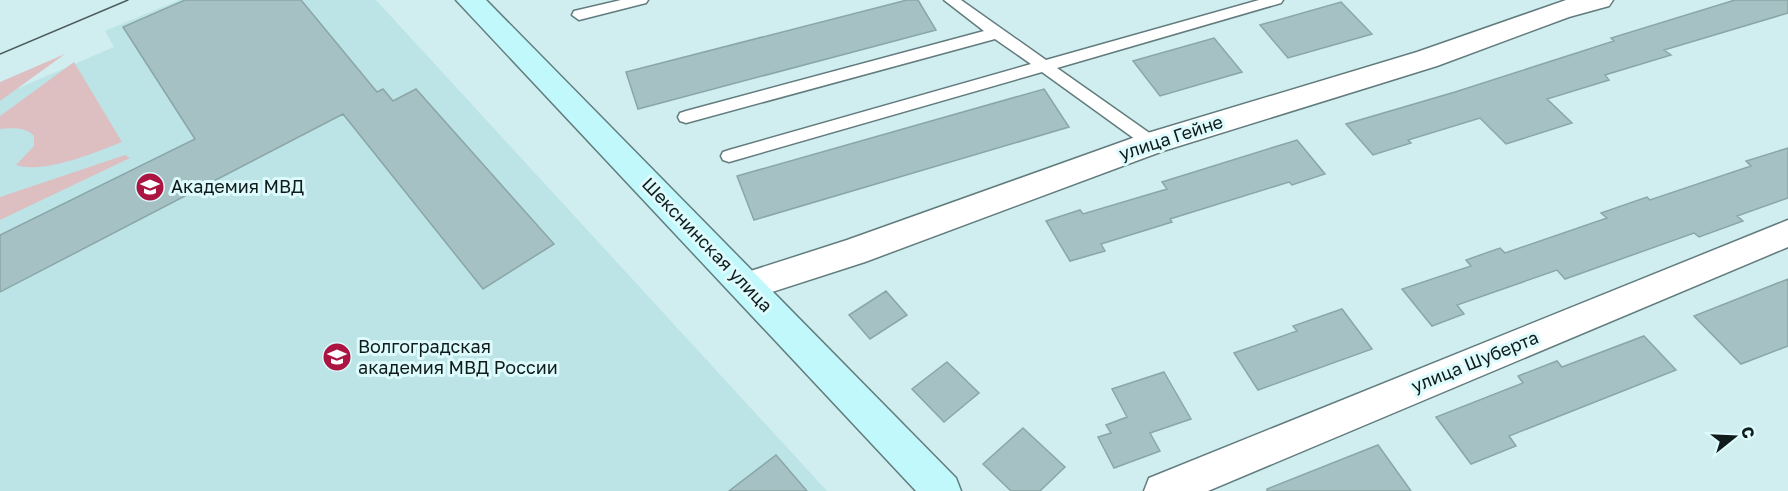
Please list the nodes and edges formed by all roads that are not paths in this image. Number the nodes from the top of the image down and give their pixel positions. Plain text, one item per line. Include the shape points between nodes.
1 (471, 0) edge
2 (641, 0) edge
3 (951, 0) edge
4 (1276, 0) edge
5 (1599, 0) edge
6 (1558, 5) edge
7 (579, 15) dead end
8 (997, 33) junction
9 (1044, 67) junction
10 (686, 117) dead end
11 (1152, 143) junction
12 (729, 156) dead end
13 (1788, 233) edge
14 (747, 286) junction
15 (942, 491) edge
16 (1163, 491) edge

1 - 14 street, Шекснинская улица
2 - 7 lane
3 - 8 lane
4 - 9 lane
5 - 6 street, улица Гейне
6 - 11 street, улица Гейне via 1427,59
8 - 9 lane
8 - 10 lane
9 - 11 lane
9 - 12 lane
11 - 14 street, улица Гейне via 853,252
13 - 16 street, улица Шуберта
14 - 15 street, Шекснинская улица

